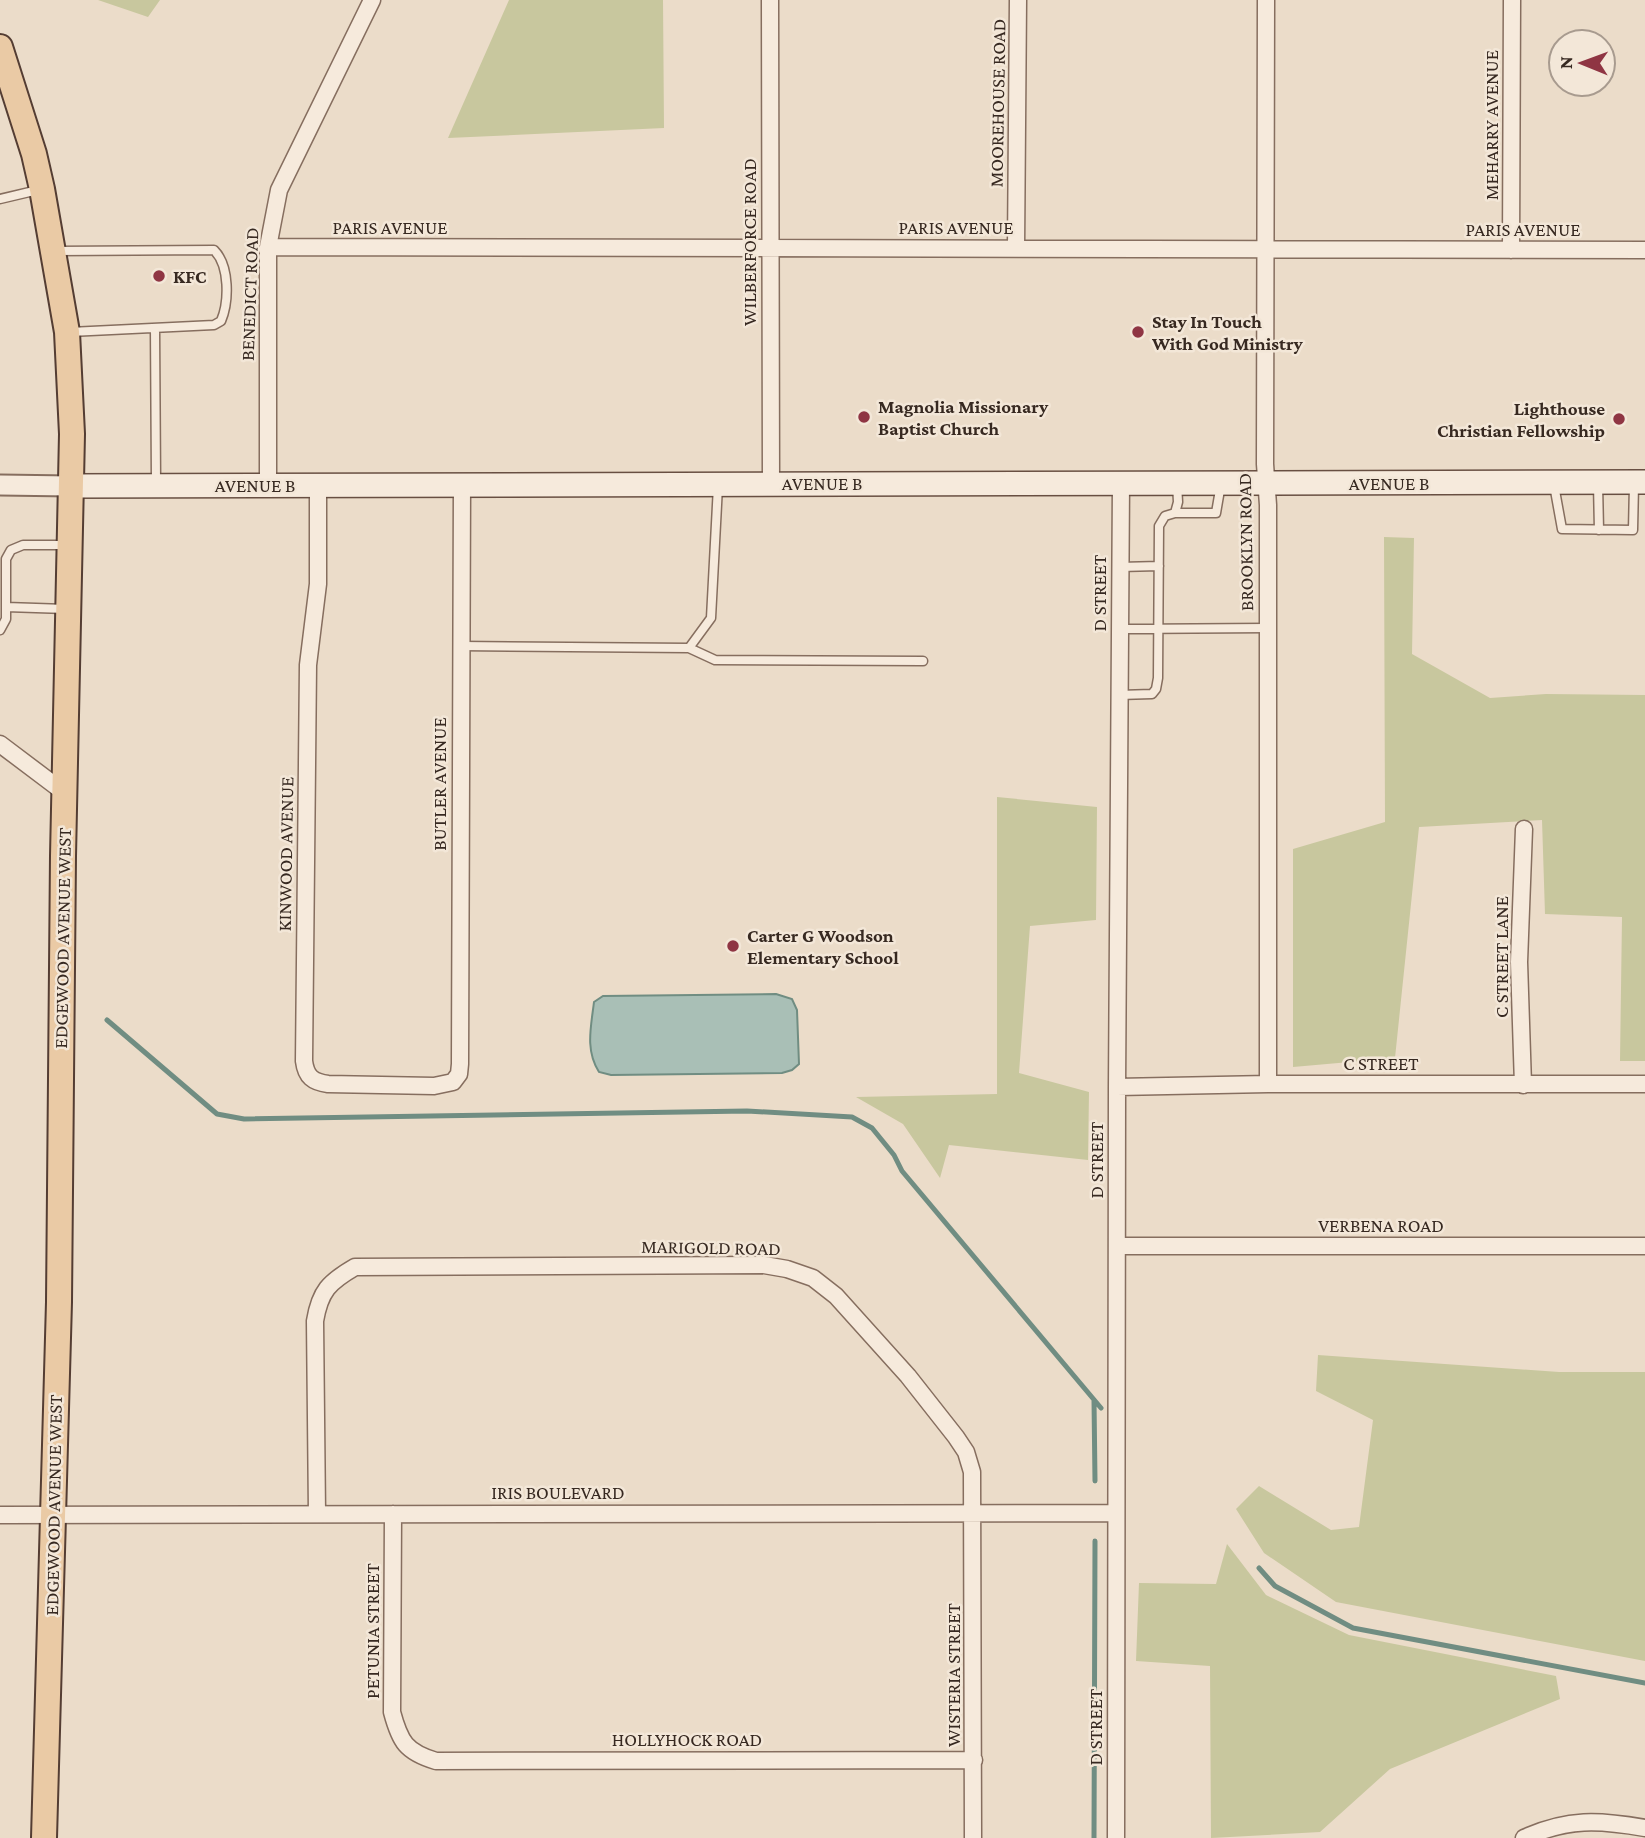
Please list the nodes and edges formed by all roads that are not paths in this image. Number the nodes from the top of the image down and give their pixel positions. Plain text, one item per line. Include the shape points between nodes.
1 (372, 0) edge
2 (770, 0) edge
3 (1018, 0) edge
4 (1265, 0) edge
5 (1512, 0) edge
6 (0, 47) edge
7 (42, 189) junction
8 (0, 199) edge
9 (268, 247) junction
10 (1016, 248) junction
11 (770, 249) junction
12 (1265, 250) junction
13 (1511, 250) junction
14 (1645, 250) edge
15 (54, 251) junction
16 (155, 328) junction
17 (66, 332) junction
18 (1554, 481) junction
19 (1598, 481) junction
20 (1640, 482) edge
21 (718, 483) junction
22 (771, 483) junction
23 (1121, 483) junction
24 (1177, 483) junction
25 (1221, 483) junction
26 (1268, 483) junction
27 (318, 484) junction
28 (462, 484) junction
29 (0, 485) edge
30 (156, 485) junction
31 (268, 485) junction
32 (71, 486) junction
33 (1174, 513) junction
34 (1599, 530) junction
35 (70, 545) junction
36 (1159, 566) junction
37 (1120, 567) junction
38 (6, 607) junction
39 (69, 609) junction
40 (1268, 628) junction
41 (1120, 629) junction
42 (1159, 629) junction
43 (0, 630) edge
44 (460, 646) junction
45 (689, 648) junction
46 (923, 661) dead end
47 (1119, 695) junction
48 (0, 744) edge
49 (65, 793) junction
50 (1524, 829) dead end
51 (453, 1082) joint
52 (1268, 1084) junction
53 (1645, 1084) edge
54 (1523, 1085) junction
55 (1117, 1087) junction
56 (1117, 1246) junction
57 (1645, 1246) edge
58 (974, 1513) junction
59 (1116, 1513) junction
60 (52, 1514) junction
61 (317, 1514) junction
62 (393, 1514) junction
63 (0, 1515) edge
64 (405, 1745) joint
65 (974, 1760) junction
66 (1645, 1828) edge
67 (44, 1838) edge
68 (974, 1838) edge
69 (1116, 1838) edge
70 (1524, 1838) edge

1 - 9 street, BENEDICT ROAD via 279,190
2 - 11 street, WILBERFORCE ROAD
3 - 10 street, MOOREHOUSE ROAD
4 - 12 street, BROOKLYN ROAD
5 - 13 street, MEHARRY AVENUE
6 - 7 main road, EDGEWOOD AVENUE WEST
7 - 8 lane
7 - 15 main road, EDGEWOOD AVENUE WEST
9 - 11 street, PARIS AVENUE
9 - 31 street, BENEDICT ROAD
10 - 11 street, PARIS AVENUE
10 - 12 street, PARIS AVENUE
11 - 22 street, WILBERFORCE ROAD
12 - 13 street, PARIS AVENUE
12 - 26 street, BROOKLYN ROAD
13 - 14 street, PARIS AVENUE
15 - 16 lane via 214,250 224,264 221,321
15 - 17 main road, EDGEWOOD AVENUE WEST
16 - 17 lane
16 - 30 lane
17 - 32 main road, EDGEWOOD AVENUE WEST
18 - 19 main road, AVENUE B
18 - 26 main road, AVENUE B
18 - 34 lane via 1562,529
19 - 20 main road, AVENUE B
19 - 34 lane
20 - 34 lane via 1633,530
21 - 22 main road, AVENUE B
21 - 28 main road, AVENUE B
21 - 45 lane via 711,618
22 - 23 main road, AVENUE B
23 - 24 main road, AVENUE B
23 - 37 street, D STREET
24 - 25 main road, AVENUE B
24 - 33 lane
25 - 26 main road, AVENUE B
25 - 33 lane via 1216,513
26 - 40 street, BROOKLYN ROAD
27 - 28 main road, AVENUE B
27 - 31 main road, AVENUE B
27 - 51 street, KINWOOD AVENUE via 318,584 308,665 305,1072 328,1084 434,1086
28 - 44 street, BUTLER AVENUE
29 - 32 street, AVENUE B
30 - 31 main road, AVENUE B
30 - 32 main road, AVENUE B
32 - 35 main road, EDGEWOOD AVENUE WEST
33 - 36 lane via 1165,516 1159,526
35 - 38 lane via 23,545 11,550 6,559
35 - 39 main road, EDGEWOOD AVENUE WEST
36 - 37 lane
36 - 42 lane
37 - 41 street, D STREET
38 - 39 lane
38 - 43 lane
39 - 49 main road, EDGEWOOD AVENUE WEST
40 - 42 lane
40 - 52 street, BROOKLYN ROAD
41 - 42 lane
41 - 47 street, D STREET
42 - 47 lane via 1156,689 1152,694
44 - 45 lane
44 - 51 street, BUTLER AVENUE via 460,1064
45 - 46 lane via 715,660
47 - 55 street, D STREET
48 - 49 street
49 - 60 main road, EDGEWOOD AVENUE WEST
50 - 54 street, C STREET LANE via 1519,962
52 - 54 street, C STREET
52 - 55 street, C STREET
53 - 54 street, C STREET
55 - 56 street, D STREET
56 - 57 street, VERBENA ROAD
56 - 59 street, D STREET
58 - 59 street, IRIS BOULEVARD
58 - 61 street, MARIGOLD ROAD via 966,1452 908,1376 836,1296 813,1278 764,1265 355,1267 323,1293 315,1321
58 - 62 street, IRIS BOULEVARD
58 - 65 street, WISTERIA STREET
59 - 69 street, D STREET
60 - 61 street, IRIS BOULEVARD
60 - 63 street, IRIS BOULEVARD
60 - 67 main road, EDGEWOOD AVENUE WEST
61 - 62 street, IRIS BOULEVARD
62 - 64 street, PETUNIA STREET via 392,1712
64 - 65 street, HOLLYHOCK ROAD via 416,1755 436,1761
65 - 68 street, WISTERIA STREET
66 - 70 street via 1586,1821 1546,1828

